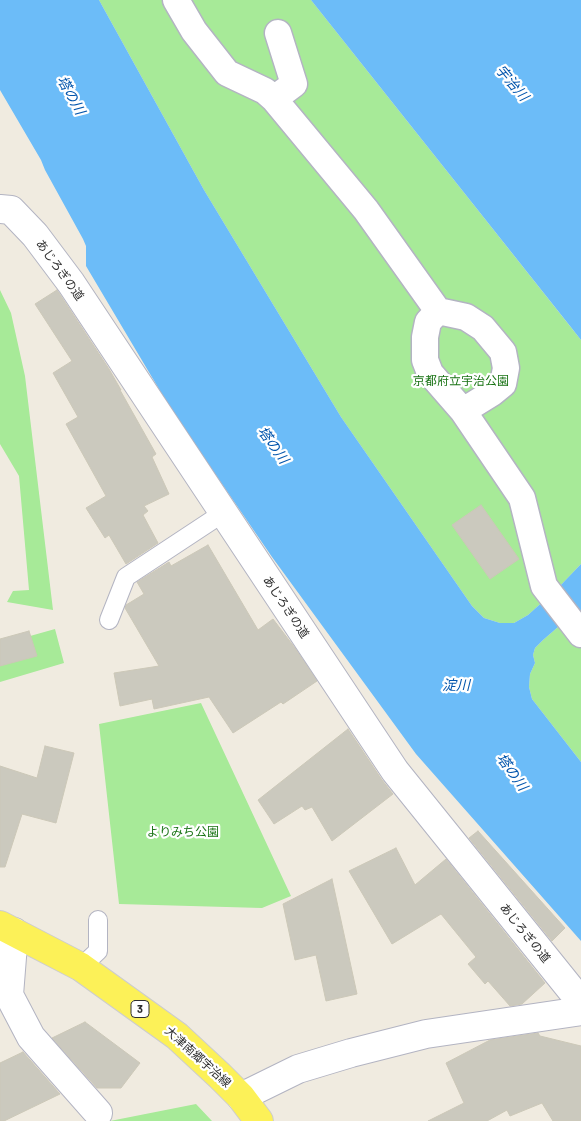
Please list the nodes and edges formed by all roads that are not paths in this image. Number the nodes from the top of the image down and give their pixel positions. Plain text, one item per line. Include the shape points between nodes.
1 (176, 0) edge
2 (278, 33) dead end
3 (274, 100) junction
4 (0, 209) edge
5 (438, 311) junction
6 (463, 411) junction
7 (223, 512) junction
8 (108, 620) dead end
9 (581, 634) edge
10 (98, 920) dead end
11 (7, 928) edge
12 (81, 966) junction
13 (581, 1002) edge
14 (581, 1011) edge
15 (241, 1098) junction
16 (98, 1113) dead end
17 (259, 1121) edge

1 - 3 street via 194,31 227,73
2 - 3 street via 294,84
3 - 5 street via 366,210
4 - 7 street, あじろぎの道 via 11,210 71,282
5 - 6 street via 428,322 425,360 430,373
5 - 6 street via 466,317 483,328 503,352 506,368 503,384
6 - 9 street via 522,498 544,586
7 - 8 lane via 126,577
7 - 13 street, あじろぎの道 via 395,771
10 - 12 lane via 98,951
11 - 12 main road, 大津南郷宇治線 / 3
11 - 16 street via 9,995 31,1037
12 - 15 main road, 大津南郷宇治線 / 3 via 177,1036
14 - 15 street via 426,1034 361,1050 298,1069
15 - 17 main road, 大津南郷宇治線 / 3

